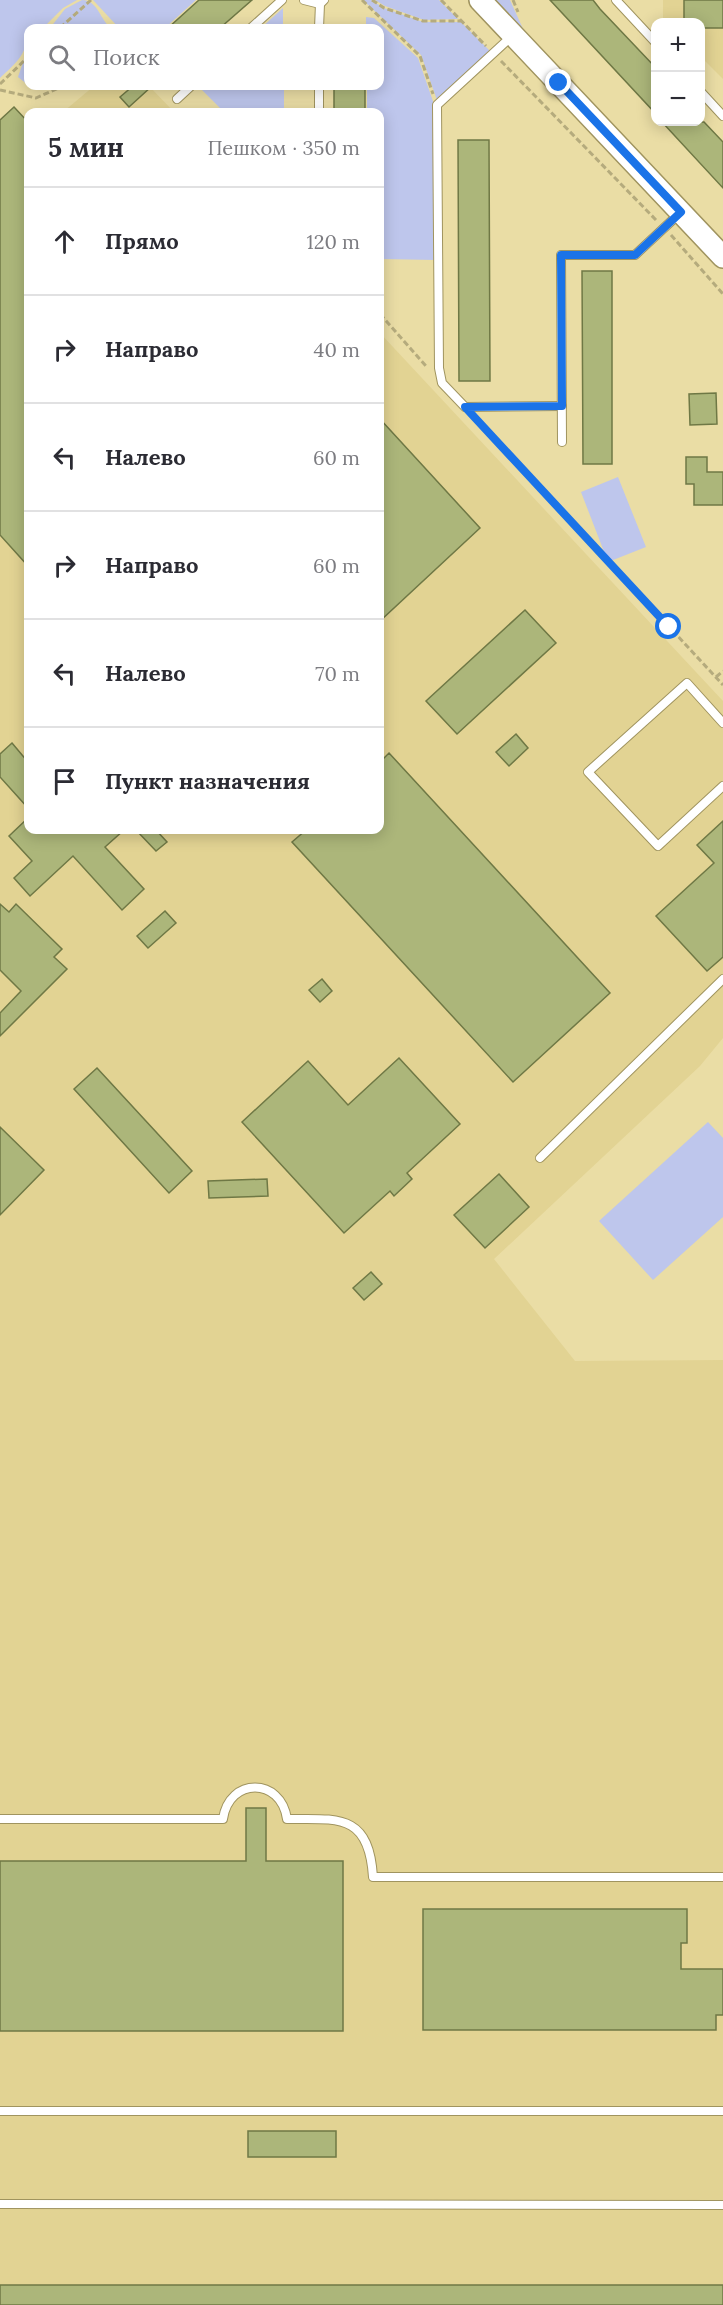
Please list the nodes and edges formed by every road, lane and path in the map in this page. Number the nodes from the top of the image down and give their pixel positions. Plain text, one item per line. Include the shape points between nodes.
1 (91, 0) edge
2 (282, 0) edge
3 (304, 0) edge
4 (362, 0) edge
5 (372, 0) edge
6 (441, 0) edge
7 (480, 0) edge
8 (616, 0) edge
9 (322, 2) edge
10 (461, 21) junction
11 (64, 24) edge
12 (256, 24) edge
13 (320, 24) edge
14 (513, 35) junction
15 (651, 38) edge
16 (494, 53) junction
17 (24, 61) edge
18 (0, 84) edge
19 (0, 90) edge
20 (54, 90) edge
21 (187, 90) edge
22 (319, 90) edge
23 (705, 97) edge
24 (177, 99) dead end
25 (437, 105) junction
26 (319, 108) edge
27 (723, 116) edge
28 (681, 212) junction
29 (664, 228) junction
30 (723, 257) edge
31 (723, 294) edge
32 (384, 318) edge
33 (442, 383) junction
34 (562, 406) junction
35 (465, 407) junction
36 (562, 442) dead end
37 (723, 671) edge
38 (716, 677) junction
39 (723, 685) edge
40 (723, 723) edge
41 (723, 786) edge
42 (723, 979) edge
43 (540, 1158) dead end
44 (0, 1819) edge
45 (723, 1877) edge
46 (0, 2111) edge
47 (723, 2111) edge
48 (0, 2205) edge
49 (723, 2205) edge

1 - 11 path
2 - 12 lane
3 - 9 lane
4 - 25 path via 420,56
5 - 10 path via 423,21
6 - 10 path
7 - 14 main road
8 - 15 lane
9 - 13 lane
10 - 16 path
14 - 16 lane
14 - 28 main road
16 - 25 lane
16 - 29 path
17 - 18 path
19 - 20 path via 36,98
21 - 24 lane
22 - 26 lane
23 - 27 lane
25 - 33 lane
28 - 29 lane
28 - 30 main road
29 - 31 path
29 - 34 lane via 635,255 561,255
32 - 33 path
33 - 35 lane
34 - 35 lane
34 - 36 lane
35 - 38 path
37 - 38 path
38 - 39 path
40 - 41 lane via 687,683 588,772 658,846
42 - 43 lane
44 - 45 lane via 223,1819 234,1795 260,1788 282,1802 287,1819 338,1819 352,1827 366,1842 372,1856 373,1877
46 - 47 lane
48 - 49 lane

